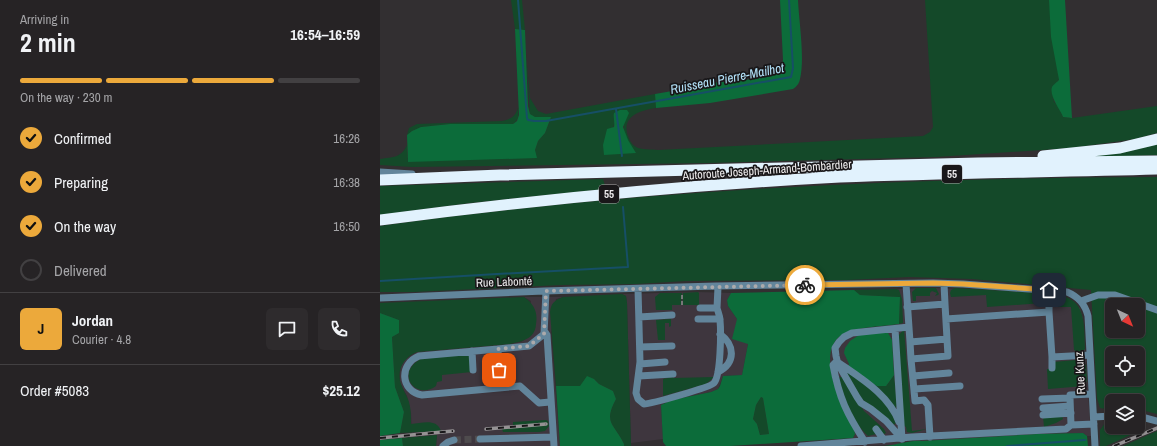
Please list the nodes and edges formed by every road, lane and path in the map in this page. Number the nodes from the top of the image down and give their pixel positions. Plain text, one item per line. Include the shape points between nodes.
1 (1157, 139) edge
2 (1157, 161) edge
3 (978, 163) junction
4 (1157, 169) edge
5 (380, 172) edge
6 (446, 177) junction
7 (380, 180) edge
8 (380, 220) edge
9 (906, 284) junction
10 (944, 284) junction
11 (718, 286) junction
12 (638, 289) junction
13 (1049, 290) junction
14 (546, 291) junction
15 (682, 293) dead end
16 (380, 298) edge
17 (1082, 301) junction
18 (944, 304) junction
19 (682, 305) dead end
20 (907, 306) junction
21 (700, 308) dead end
22 (717, 308) junction
23 (1157, 310) edge
24 (1049, 312) junction
25 (672, 315) dead end
26 (639, 317) junction
27 (698, 319) dead end
28 (720, 319) junction
29 (946, 319) junction
30 (909, 327) junction
31 (895, 329) junction
32 (544, 332) junction
33 (720, 334) junction
34 (947, 340) junction
35 (910, 342) junction
36 (672, 346) dead end
37 (640, 347) junction
38 (498, 349) junction
39 (472, 351) junction
40 (1090, 355) junction
41 (1052, 357) junction
42 (911, 359) junction
43 (710, 360) dead end
44 (719, 360) junction
45 (838, 361) junction
46 (665, 362) dead end
47 (640, 364) junction
48 (1052, 368) dead end
49 (473, 370) dead end
50 (718, 372) junction
51 (949, 373) dead end
52 (673, 374) dead end
53 (639, 376) junction
54 (913, 376) junction
55 (960, 386) dead end
56 (500, 388) junction
57 (914, 389) junction
58 (1092, 394) junction
59 (1070, 398) junction
60 (1042, 400) dead end
61 (550, 402) junction
62 (1070, 410) junction
63 (1043, 412) dead end
64 (1105, 418) edge
65 (1145, 418) edge
66 (1094, 420) junction
67 (1157, 421) edge
68 (1071, 425) junction
69 (901, 427) junction
70 (876, 429) dead end
71 (553, 436) junction
72 (930, 437) junction
73 (480, 439) tunnel mouth
74 (902, 439) junction
75 (454, 440) tunnel mouth
76 (884, 440) junction
77 (865, 442) junction
78 (443, 446) edge
79 (554, 446) edge
80 (801, 446) edge
81 (1095, 446) edge

1 - 3 highway via 1105,150
2 - 3 highway
3 - 6 highway, Autoroute Joseph-Armand-Bombardier / 55
4 - 8 highway, Autoroute Joseph-Armand-Bombardier / 55 via 792,180 547,200
5 - 6 street
6 - 7 highway, Autoroute Joseph-Armand-Bombardier / 55
9 - 10 street, Rue Labonté
9 - 11 street, Rue Labonté
9 - 20 street
10 - 13 street, Rue Labonté
10 - 18 street
11 - 12 street, Rue Labonté
11 - 22 street
12 - 14 street, Rue Labonté
12 - 26 street
13 - 17 street, Rue Labonté via 1067,292
13 - 24 street
14 - 16 street, Rue Labonté
14 - 32 street
15 - 19 path
17 - 23 street via 1098,295 1115,295
17 - 40 street, Rue Kunz via 1088,316
18 - 20 street
18 - 29 street
20 - 30 street
21 - 22 street
22 - 28 street
24 - 29 street
24 - 41 street
25 - 26 street
26 - 37 street
27 - 28 street
28 - 33 street
29 - 34 street
30 - 31 street
30 - 35 street
31 - 45 street via 860,331 844,337 835,348
31 - 69 street
32 - 38 street via 529,346
32 - 61 street
33 - 44 street
33 - 50 street via 730,347 732,357 728,365
34 - 35 street
34 - 42 street via 948,356
35 - 42 street
36 - 37 street
37 - 47 street
38 - 39 street
38 - 56 street
39 - 49 street
39 - 56 street via 416,357 405,370 407,386 422,395
40 - 41 street
40 - 58 street, Rue Kunz
41 - 48 street
42 - 54 street
43 - 44 street
44 - 50 street
45 - 69 street via 882,396 893,410
45 - 74 street via 861,403 886,422
45 - 77 street via 833,365 836,384 846,411
46 - 47 street
47 - 53 street
50 - 53 street via 716,381 711,386 647,404 640,402 636,396
51 - 54 street
52 - 53 street
54 - 57 street
55 - 57 street
56 - 61 street via 520,386 539,403
57 - 72 street via 915,401 924,400 928,405
58 - 59 street via 1070,395
58 - 66 street, Rue Kunz
59 - 60 street
59 - 62 street
61 - 71 street
62 - 63 street
62 - 68 street
64 - 66 street
65 - 67 street
66 - 68 street
66 - 81 street, Rue Kunz
68 - 72 street via 1066,429
69 - 74 street
70 - 76 street
71 - 73 street
71 - 79 street
72 - 74 street
74 - 76 street
75 - 78 street
76 - 77 street
77 - 80 street

